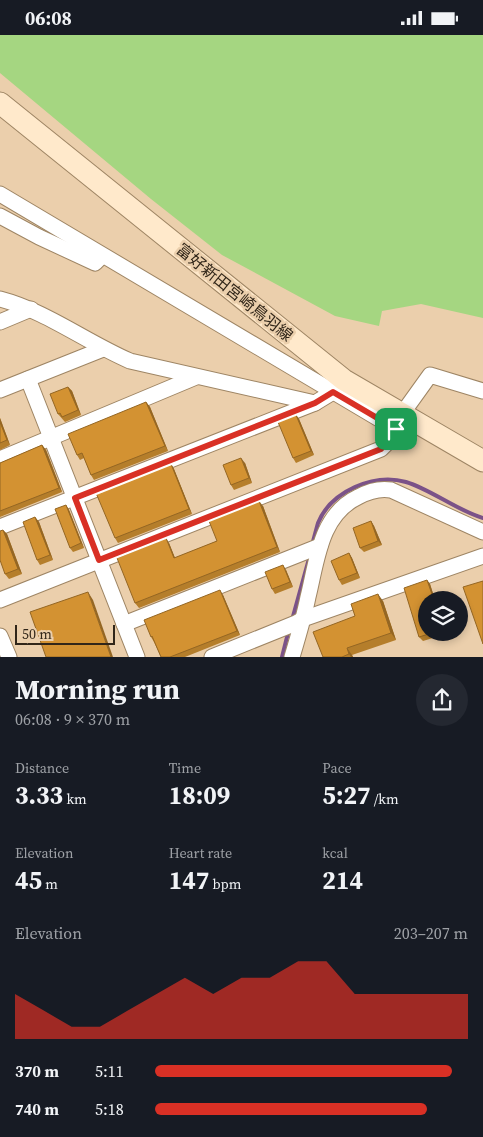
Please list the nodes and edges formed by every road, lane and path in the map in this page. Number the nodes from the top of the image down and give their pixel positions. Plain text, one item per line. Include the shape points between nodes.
1 (0, 103) edge
2 (0, 194) edge
3 (0, 216) edge
4 (102, 255) junction
5 (0, 299) edge
6 (31, 309) junction
7 (0, 322) edge
8 (103, 349) junction
9 (196, 377) junction
10 (28, 379) junction
11 (0, 390) edge
12 (483, 391) edge
13 (333, 392) junction
14 (315, 403) junction
15 (399, 421) junction
16 (52, 439) junction
17 (0, 459) edge
18 (483, 461) edge
19 (75, 498) junction
20 (0, 527) edge
21 (483, 532) edge
22 (313, 549) junction
23 (483, 556) edge
24 (99, 560) junction
25 (0, 600) edge
26 (124, 624) junction
27 (294, 624) junction
28 (0, 635) edge
29 (9, 657) edge
30 (137, 657) edge
31 (212, 657) edge
32 (292, 657) edge

1 - 15 main road, 富好新田宮崎鳥羽線
2 - 4 street
3 - 4 street via 95,263
4 - 13 street
5 - 6 street
6 - 7 street
6 - 8 street
8 - 9 street via 130,361
8 - 10 street
9 - 14 street
9 - 16 street
10 - 11 street
10 - 16 street
12 - 15 street via 430,375
13 - 14 street
13 - 15 street
14 - 19 street
15 - 18 main road, 富好新田宮崎鳥羽線
15 - 24 street via 391,439 381,449
16 - 17 street
16 - 19 street
19 - 20 street
19 - 24 street
21 - 22 street via 401,493 382,489 366,493 342,507
22 - 26 street
22 - 27 street
23 - 27 street
24 - 25 street
24 - 26 street
26 - 30 street
27 - 31 street
27 - 32 street
28 - 29 street

